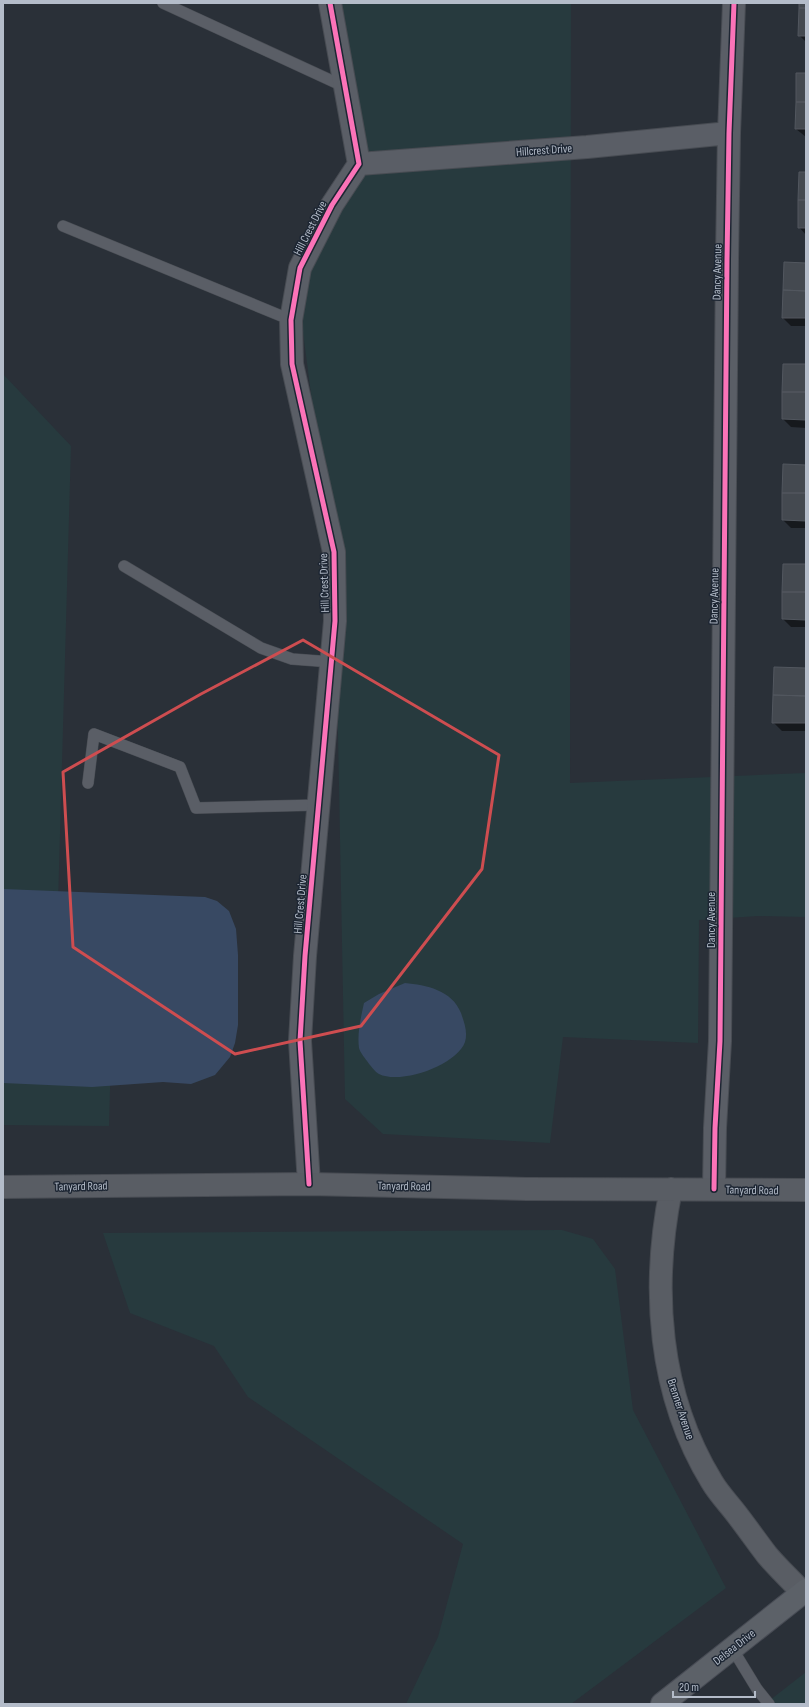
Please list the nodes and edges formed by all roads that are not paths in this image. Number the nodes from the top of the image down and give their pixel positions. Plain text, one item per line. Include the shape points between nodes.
1 (163, 3) edge
2 (330, 3) edge
3 (734, 3) edge
4 (343, 86) junction
5 (729, 133) junction
6 (359, 164) junction
7 (63, 226) dead end
8 (291, 320) junction
9 (124, 566) dead end
10 (332, 662) junction
11 (88, 783) dead end
12 (320, 805) junction
13 (309, 1184) junction
14 (3, 1187) edge
15 (671, 1189) junction
16 (714, 1189) junction
17 (806, 1190) edge
18 (804, 1591) edge
19 (732, 1648) junction
20 (662, 1704) edge
21 (769, 1704) edge

1 - 4 lane
2 - 4 street
3 - 5 street, Dancy Avenue
4 - 6 street
5 - 6 street, Hillcrest Drive via 587,147
5 - 16 street, Dancy Avenue via 720,1041
6 - 8 street, Hill Crest Drive via 332,205 300,268
7 - 8 lane
8 - 10 street, Hill Crest Drive via 292,364 334,552 335,621
9 - 10 lane via 261,648 292,659
10 - 12 street, Hill Crest Drive
11 - 12 lane via 94,734 180,767 196,808
12 - 13 street, Hill Crest Drive via 300,1041
13 - 14 street, Tanyard Road
13 - 15 street, Tanyard Road
15 - 16 street, Tanyard Road
15 - 18 street, Brenner Avenue via 661,1254 661,1305 663,1342 673,1394 687,1434 712,1483 767,1555
16 - 17 street, Tanyard Road
18 - 19 main road, Delsea Drive
19 - 20 main road, Delsea Drive
19 - 21 lane

